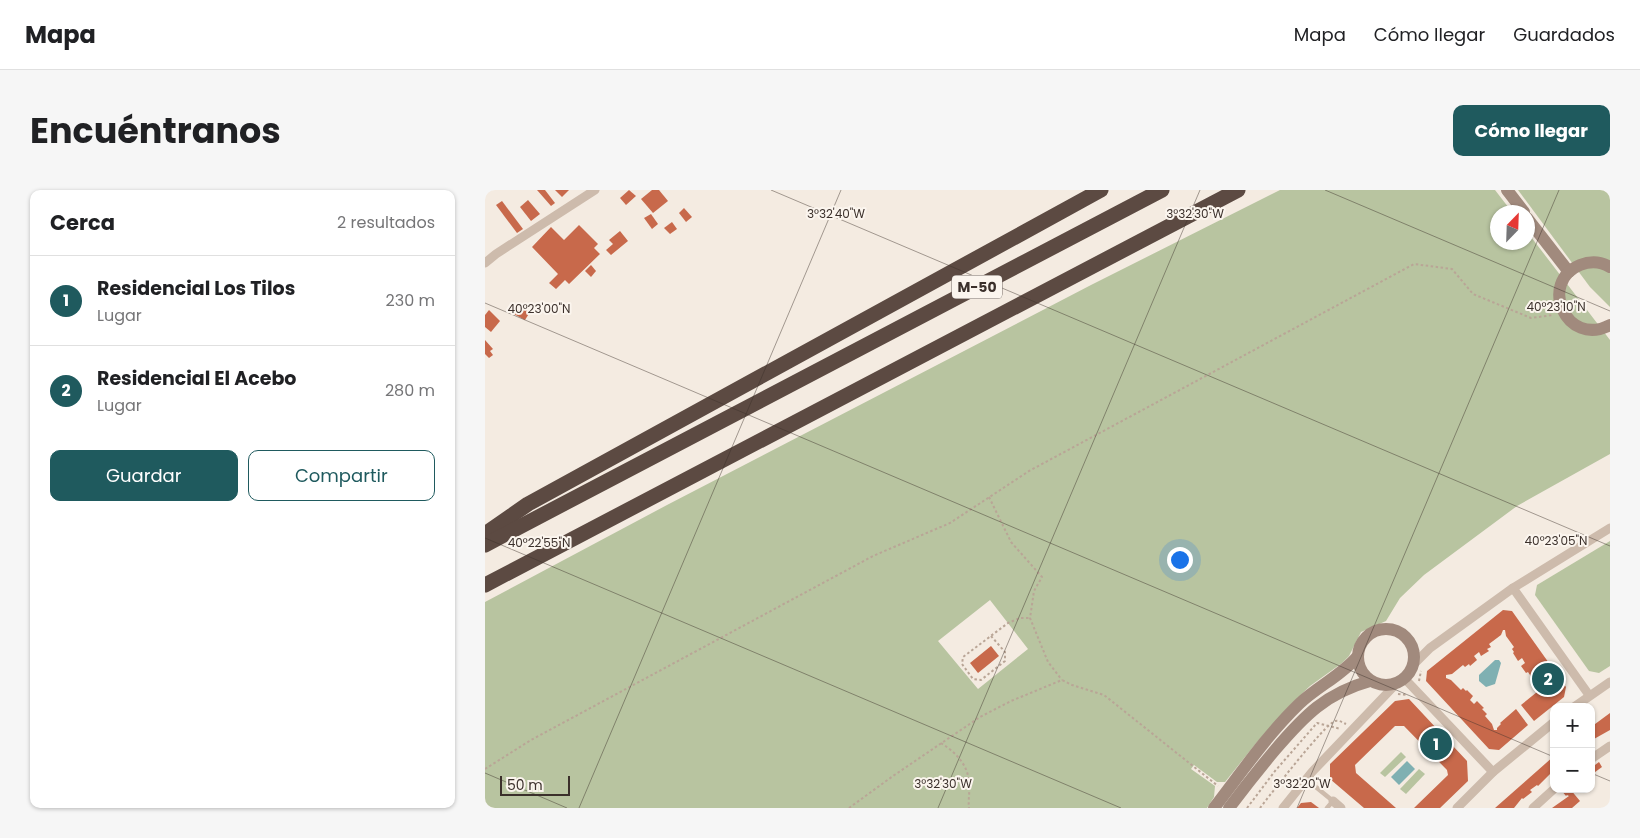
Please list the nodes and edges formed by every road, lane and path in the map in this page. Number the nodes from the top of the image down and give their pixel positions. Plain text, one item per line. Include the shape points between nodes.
1 (595, 190) edge
2 (1101, 190) edge
3 (1162, 190) edge
4 (1238, 190) edge
5 (1507, 190) edge
6 (1519, 205) edge
7 (1535, 228) edge
8 (485, 264) edge
9 (1610, 267) edge
10 (1569, 272) junction
11 (1564, 313) junction
12 (1610, 325) edge
13 (989, 497) junction
14 (1610, 528) edge
15 (485, 534) edge
16 (485, 545) edge
17 (485, 585) edge
18 (1513, 588) junction
19 (1030, 618) junction
20 (991, 636) junction
21 (1358, 656) junction
22 (1414, 664) junction
23 (1062, 680) junction
24 (1370, 681) junction
25 (1400, 682) junction
26 (1610, 682) edge
27 (1589, 695) junction
28 (1579, 703) edge
29 (1550, 725) edge
30 (1353, 729) junction
31 (941, 743) junction
32 (1610, 746) edge
33 (1595, 756) edge
34 (485, 769) edge
35 (1493, 772) junction
36 (1306, 779) junction
37 (1226, 792) junction
38 (1550, 793) edge
39 (1330, 805) edge
40 (849, 808) edge
41 (969, 808) edge
42 (1214, 808) edge
43 (1229, 808) edge
44 (1247, 808) edge
45 (1283, 808) edge
46 (1341, 808) edge
47 (1457, 808) edge
48 (1533, 808) edge

1 - 8 street
2 - 15 highway via 528,504
3 - 16 highway, M-50
4 - 17 highway, M-50
5 - 6 street
7 - 10 street
9 - 10 street via 1596,262 1586,263
10 - 11 street via 1559,292
11 - 12 street via 1579,327 1590,330 1601,330
11 - 13 path via 1531,318 1473,294 1452,269 1414,264 1029,471
13 - 19 path via 1011,542 1042,577 1035,591
13 - 34 path via 951,523 873,556 531,740
14 - 18 street
18 - 22 street via 1430,648
18 - 27 street
19 - 20 path via 1007,623
19 - 23 path via 1048,662
20 - 20 path via 963,657 962,664 973,679 981,680 1005,661 1005,652
21 - 22 street via 1359,648 1368,635 1383,629 1392,630 1401,633 1413,647
21 - 24 street via 1361,670
21 - 37 street via 1298,705
22 - 25 street via 1411,672
23 - 31 path via 980,717
23 - 37 path via 1104,695
24 - 25 street via 1387,686
24 - 43 street via 1344,690 1307,714
25 - 30 street
25 - 35 street via 1427,701
26 - 27 street
27 - 28 street
29 - 35 street
30 - 36 street
30 - 44 path via 1317,723
31 - 40 path
31 - 41 path via 953,751 965,767 969,782
32 - 33 street
35 - 47 street
36 - 39 lane
36 - 45 street
37 - 42 street
38 - 48 street
39 - 46 street

